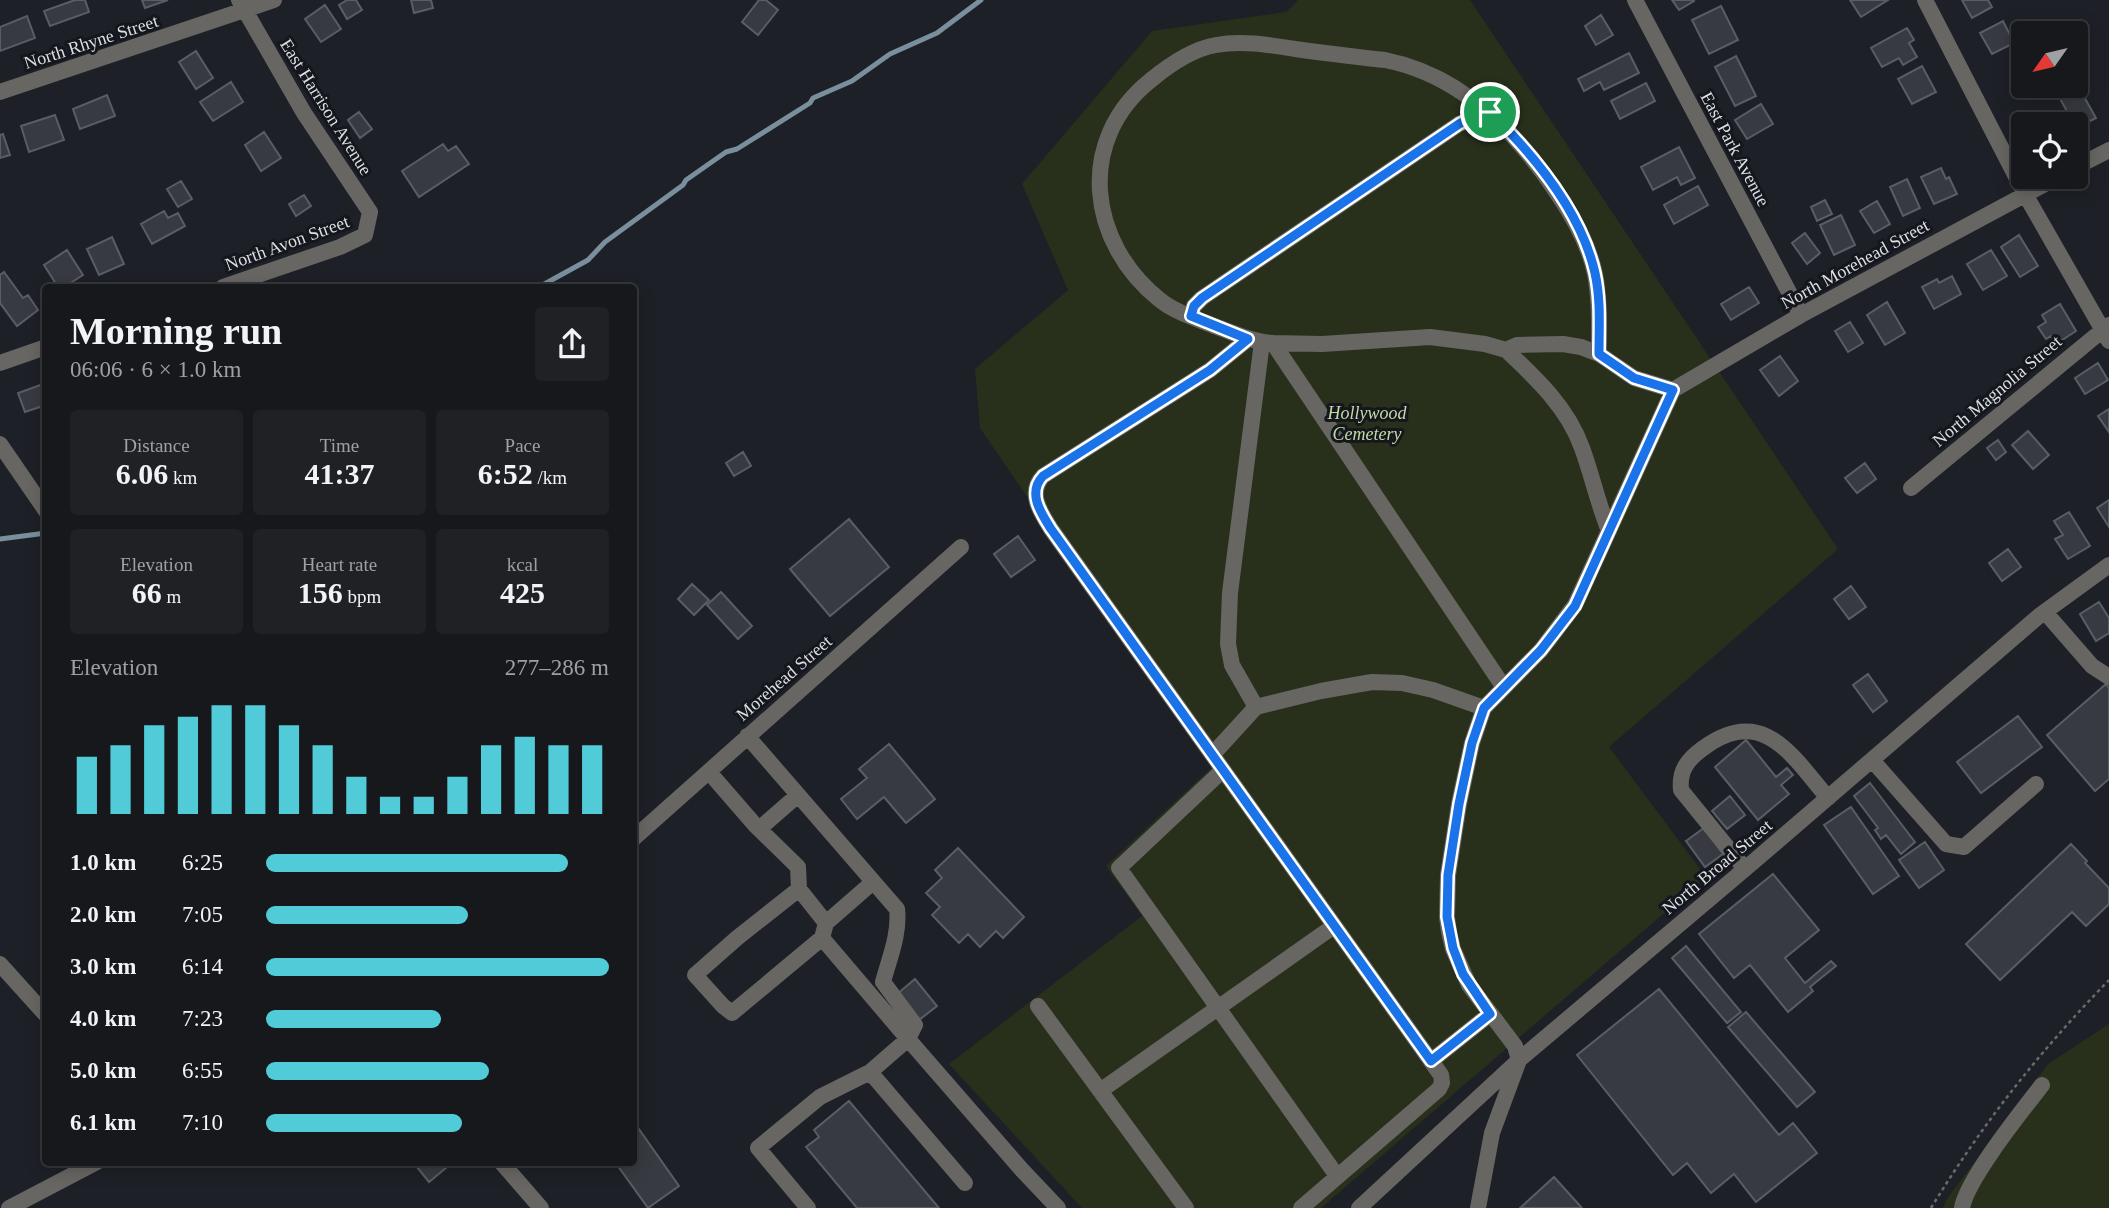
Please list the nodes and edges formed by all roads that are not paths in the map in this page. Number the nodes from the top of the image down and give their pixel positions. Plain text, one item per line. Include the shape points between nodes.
1 (274, 0) edge
2 (1635, 0) edge
3 (1926, 0) edge
4 (242, 6) edge
5 (0, 92) edge
6 (1490, 112) junction
7 (2109, 150) edge
8 (2088, 161) edge
9 (2035, 189) edge
10 (2025, 194) junction
11 (365, 235) joint
12 (232, 284) edge
13 (1801, 315) junction
14 (1191, 316) junction
15 (2107, 332) edge
16 (1261, 341) junction
17 (42, 348) edge
18 (1506, 350) junction
19 (1599, 354) junction
20 (4, 357) edge
21 (1673, 390) junction
22 (0, 444) edge
23 (1911, 488) dead end
24 (42, 505) edge
25 (1609, 531) junction
26 (961, 547) dead end
27 (2109, 565) edge
28 (2045, 612) junction
29 (2109, 677) edge
30 (1503, 686) junction
31 (1256, 707) junction
32 (1484, 708) junction
33 (747, 736) junction
34 (1213, 754) junction
35 (1872, 760) junction
36 (1223, 770) junction
37 (709, 772) junction
38 (2036, 784) dead end
39 (798, 795) junction
40 (1828, 798) junction
41 (759, 829) junction
42 (637, 835) edge
43 (1745, 869) junction
44 (873, 882) junction
45 (799, 889) junction
46 (1334, 926) junction
47 (824, 930) junction
48 (0, 964) edge
49 (1038, 1006) dead end
50 (1218, 1007) junction
51 (42, 1011) edge
52 (1490, 1014) junction
53 (908, 1039) junction
54 (1519, 1060) junction
55 (1431, 1061) junction
56 (870, 1072) junction
57 (2042, 1085) dead end
58 (1100, 1091) junction
59 (89, 1166) edge
60 (504, 1166) edge
61 (1337, 1176) junction
62 (965, 1183) dead end
63 (9, 1208) edge
64 (541, 1208) edge
65 (808, 1208) edge
66 (1058, 1208) edge
67 (1186, 1208) edge
68 (1301, 1208) edge
69 (1359, 1208) edge
70 (1478, 1208) edge
71 (1962, 1208) edge

1 - 4 street, North Rhyne Street
2 - 13 street, East Park Avenue
3 - 10 street
4 - 5 street, North Rhyne Street
4 - 11 street, East Harrison Avenue via 304,113 370,212
6 - 14 street via 1459,124 1213,290 1194,306
6 - 14 street via 1442,79 1405,64 1265,45 1207,47 1158,74 1111,127 1100,171 1102,205 1112,242 1139,280 1160,301
6 - 19 street via 1545,175 1585,243 1599,298
7 - 8 street
9 - 10 street, North Morehead Street
10 - 13 street, North Morehead Street
10 - 15 street
11 - 12 street, North Avon Street
13 - 21 street, North Morehead Street
14 - 16 street
15 - 23 street, North Magnolia Street
16 - 18 street via 1322,344 1430,337
16 - 30 street
16 - 31 street via 1230,593 1228,644 1232,666
16 - 34 street via 1043,476 1036,492 1051,529
17 - 20 street
18 - 19 street via 1517,345 1563,344
18 - 25 street via 1547,390 1568,420 1581,445
19 - 21 street via 1634,378
21 - 25 street
22 - 24 street
25 - 30 street via 1569,616
26 - 33 street, Morehead Street
27 - 28 street, North Broad Street
28 - 29 street via 2092,666
28 - 35 street, North Broad Street
30 - 32 street
31 - 32 street via 1390,681
31 - 34 street
32 - 52 street via 1459,804 1447,917 1463,974
33 - 37 street, Morehead Street
33 - 39 street
34 - 36 street
35 - 38 street via 1946,844 1964,847
35 - 40 street, North Broad Street
36 - 46 street
36 - 50 street via 1119,868
37 - 41 street
37 - 42 street, Morehead Street
39 - 41 street
39 - 44 street
40 - 43 street, North Broad Street
40 - 43 street via 1781,746 1752,730 1718,738 1691,758 1683,768 1681,790
41 - 45 street via 799,867
43 - 54 street, North Broad Street
44 - 47 street
44 - 53 street via 897,909 883,982 915,1025
45 - 47 street
45 - 47 street via 695,975 733,1013
46 - 50 street
46 - 55 street
47 - 53 street
48 - 51 street
49 - 58 street
50 - 58 street
50 - 61 street
52 - 54 street via 1515,1046
52 - 55 street
53 - 56 street
53 - 66 street
54 - 69 street, North Broad Street
54 - 70 street via 1492,1133
55 - 61 street via 1441,1075 1439,1089
56 - 62 street
56 - 65 street via 820,1097 758,1147
57 - 71 street via 1984,1164
58 - 67 street
59 - 63 street
60 - 64 street
61 - 68 street

